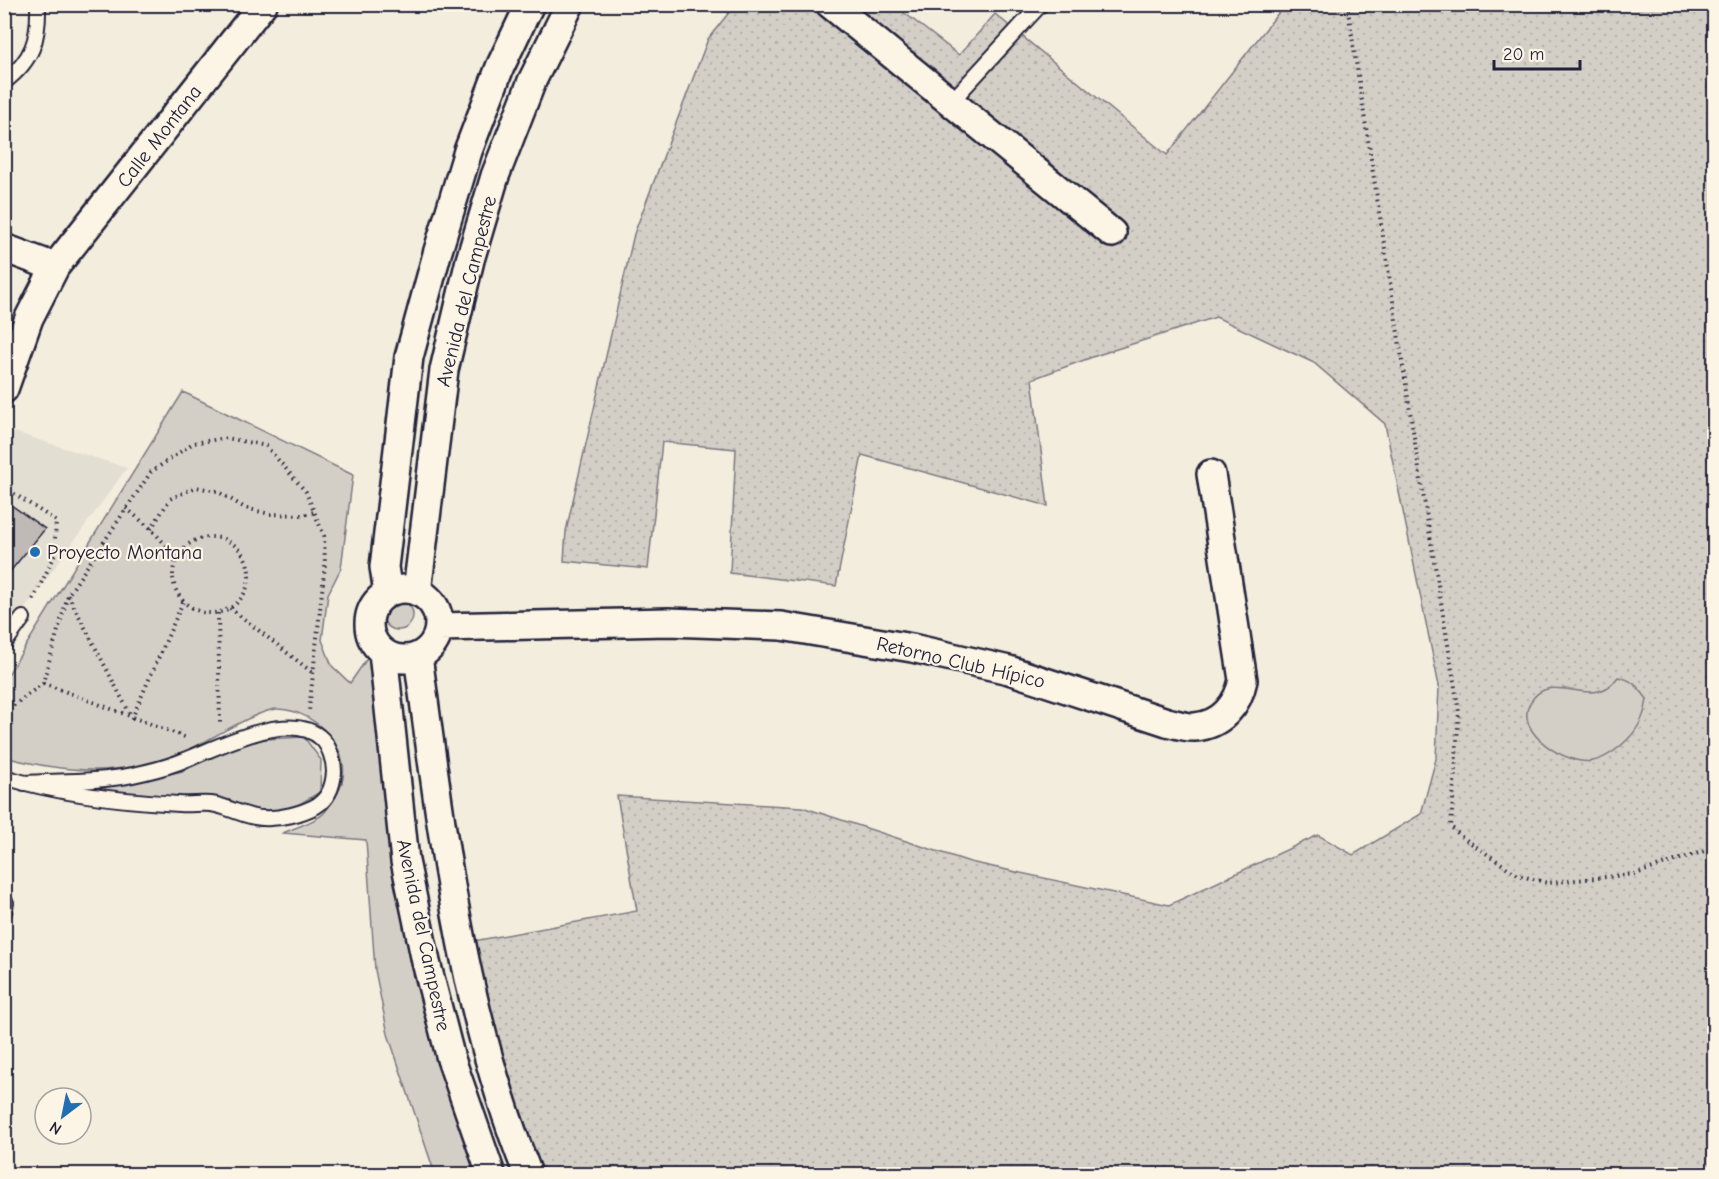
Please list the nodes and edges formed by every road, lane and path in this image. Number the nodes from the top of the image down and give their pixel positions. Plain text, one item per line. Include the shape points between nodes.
1 (38, 4) edge
2 (262, 4) edge
3 (530, 4) edge
4 (570, 4) edge
5 (830, 4) edge
6 (1041, 4) edge
7 (1347, 4) edge
8 (500, 67) junction
9 (532, 81) junction
10 (4, 82) edge
11 (950, 103) junction
12 (1112, 233) dead end
13 (4, 248) edge
14 (55, 267) junction
15 (4, 389) edge
16 (1211, 474) dead end
17 (4, 487) edge
18 (126, 508) junction
19 (314, 512) junction
20 (151, 528) junction
21 (177, 557) junction
22 (417, 592) junction
23 (388, 593) junction
24 (68, 595) junction
25 (183, 602) junction
26 (230, 608) junction
27 (218, 613) junction
28 (23, 618) joint
29 (439, 627) junction
30 (4, 644) edge
31 (383, 652) junction
32 (418, 656) junction
33 (314, 674) junction
34 (43, 683) junction
35 (4, 713) edge
36 (132, 718) junction
37 (304, 729) junction
38 (225, 744) junction
39 (210, 750) junction
40 (4, 777) edge
41 (24, 783) junction
42 (1714, 848) edge
43 (4, 901) edge
44 (4, 912) edge
45 (491, 1174) edge
46 (528, 1174) edge

1 - 10 lane via 33,50
2 - 14 street, Calle Montana
3 - 8 street, Avenida del Campestre
4 - 9 street, Avenida del Campestre
5 - 11 street
6 - 11 lane
7 - 42 path via 1459,712 1450,826 1518,874 1548,883 1635,874
8 - 9 street
8 - 23 street, Avenida del Campestre via 468,151 409,357 384,567
9 - 22 street, Avenida del Campestre via 495,176 444,370
11 - 12 street
13 - 14 street
14 - 15 street, Calle Montana via 29,318
16 - 29 street, Retorno Club Hípico via 1243,680 1230,711 1212,723 1193,728 1009,670 912,648 781,626 668,622
17 - 28 path via 56,521 54,557
18 - 19 path via 151,472 193,443 227,438 266,446 306,492
18 - 20 path
18 - 24 path
19 - 20 path via 270,514 245,508 217,490 196,487 170,499
19 - 33 path via 324,536 325,564
20 - 21 path
21 - 25 path via 173,580
21 - 26 path via 195,540 207,537 219,538 241,551 250,576 247,589
22 - 23 street via 400,589
22 - 29 street via 433,604
23 - 31 street via 373,608 369,619 373,640
24 - 34 path
24 - 36 path
25 - 27 path via 205,613
25 - 36 path
26 - 27 path
26 - 33 path
27 - 38 path via 220,733
28 - 30 lane
29 - 32 street via 432,646
31 - 32 street via 402,659
31 - 45 street, Avenida del Campestre via 407,872 451,1059
32 - 46 street, Avenida del Campestre via 463,957 486,1050
33 - 37 path
34 - 35 path
34 - 36 path
36 - 39 path
37 - 38 lane via 284,728
37 - 41 lane via 315,732 328,745 334,769 332,788 322,802 290,815 262,818 212,804 109,797
38 - 39 lane
39 - 41 lane via 133,775
40 - 41 lane
43 - 44 lane

